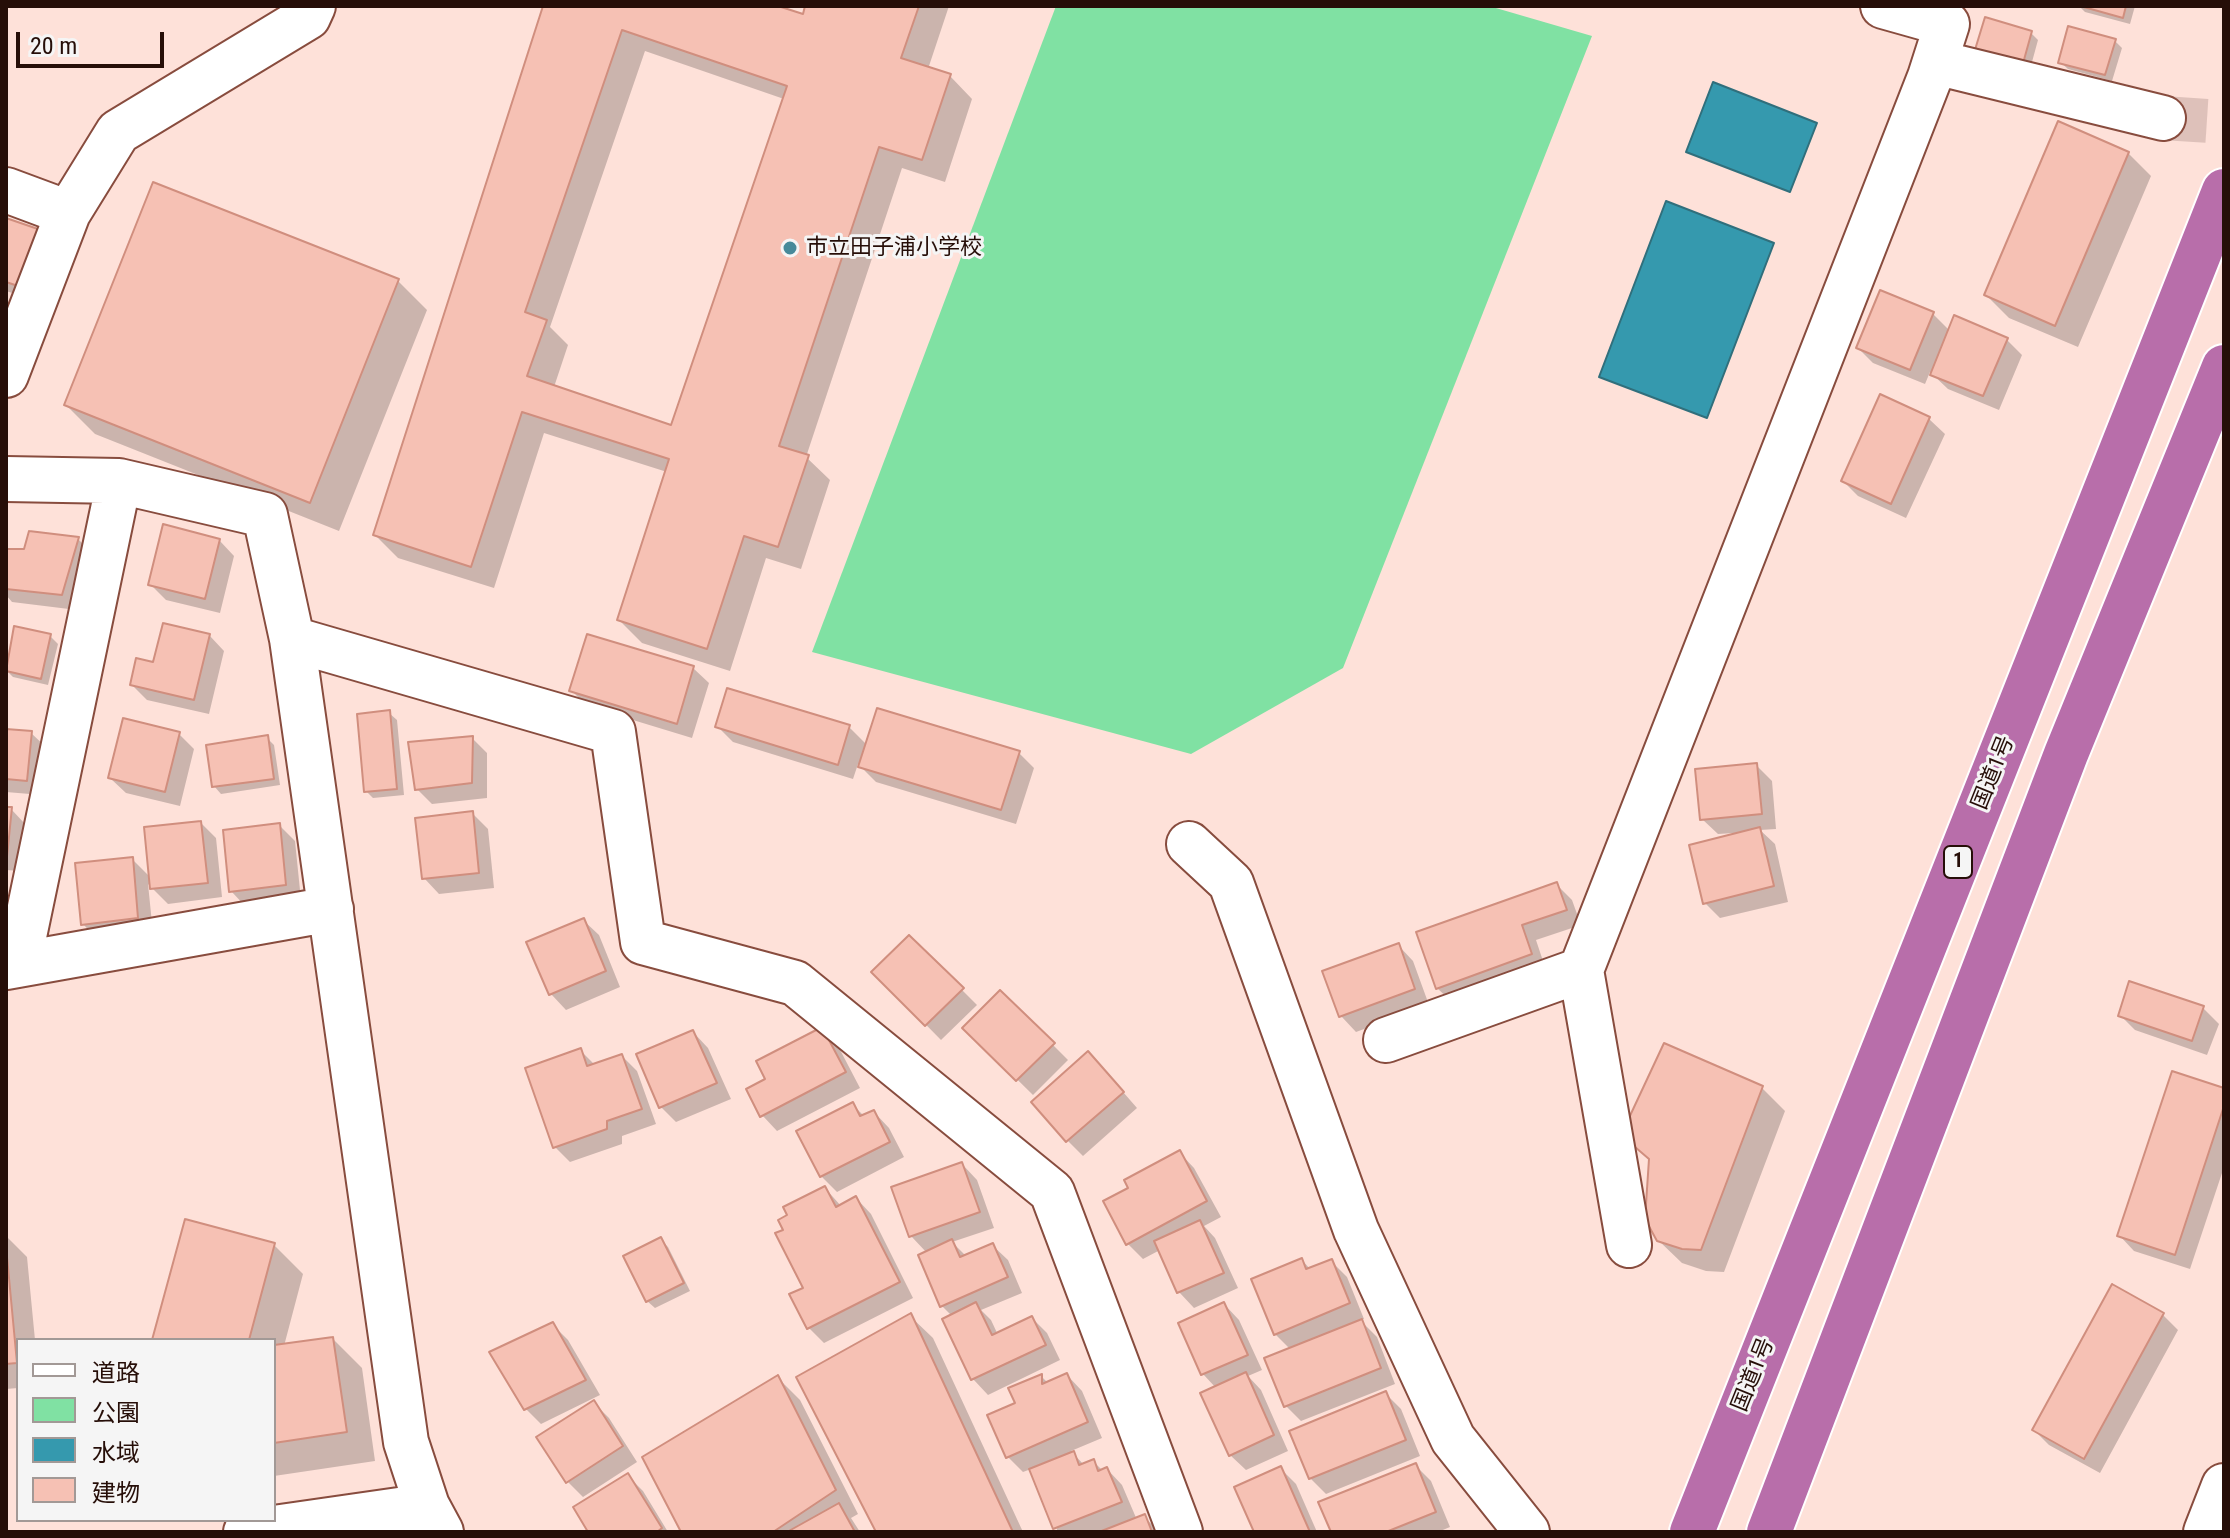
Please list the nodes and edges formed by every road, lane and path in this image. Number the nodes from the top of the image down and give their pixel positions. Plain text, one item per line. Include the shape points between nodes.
1 (313, 6) edge
2 (1883, 6) edge
3 (1935, 62) junction
4 (2163, 118) tunnel mouth
5 (6, 190) edge
6 (2224, 191) edge
7 (68, 213) junction
8 (2224, 367) edge
9 (6, 375) edge
10 (6, 479) edge
11 (119, 481) junction
12 (292, 639) junction
13 (1189, 844) dead end
14 (331, 909) junction
15 (12, 966) edge
16 (1581, 970) junction
17 (1386, 1040) dead end
18 (1629, 1245) dead end
19 (2224, 1486) edge
20 (434, 1519) edge
21 (246, 1532) edge
22 (1180, 1532) edge
23 (1527, 1532) edge
24 (1692, 1532) edge
25 (1769, 1532) edge
26 (2206, 1532) edge

1 - 7 street via 308,17 118,132
2 - 3 street via 1947,24
3 - 4 street
3 - 16 street
5 - 7 street
6 - 24 highway, 国道1号 / 1
7 - 9 street
8 - 25 highway via 2066,754
10 - 11 street
11 - 12 street via 265,515
11 - 15 street
12 - 14 street
12 - 22 street via 613,732 643,942 795,983 1052,1192
13 - 23 street via 1231,883 1356,1230 1453,1439
14 - 15 street
14 - 20 street via 406,1442
16 - 17 street
16 - 18 street
19 - 26 street
20 - 21 street

